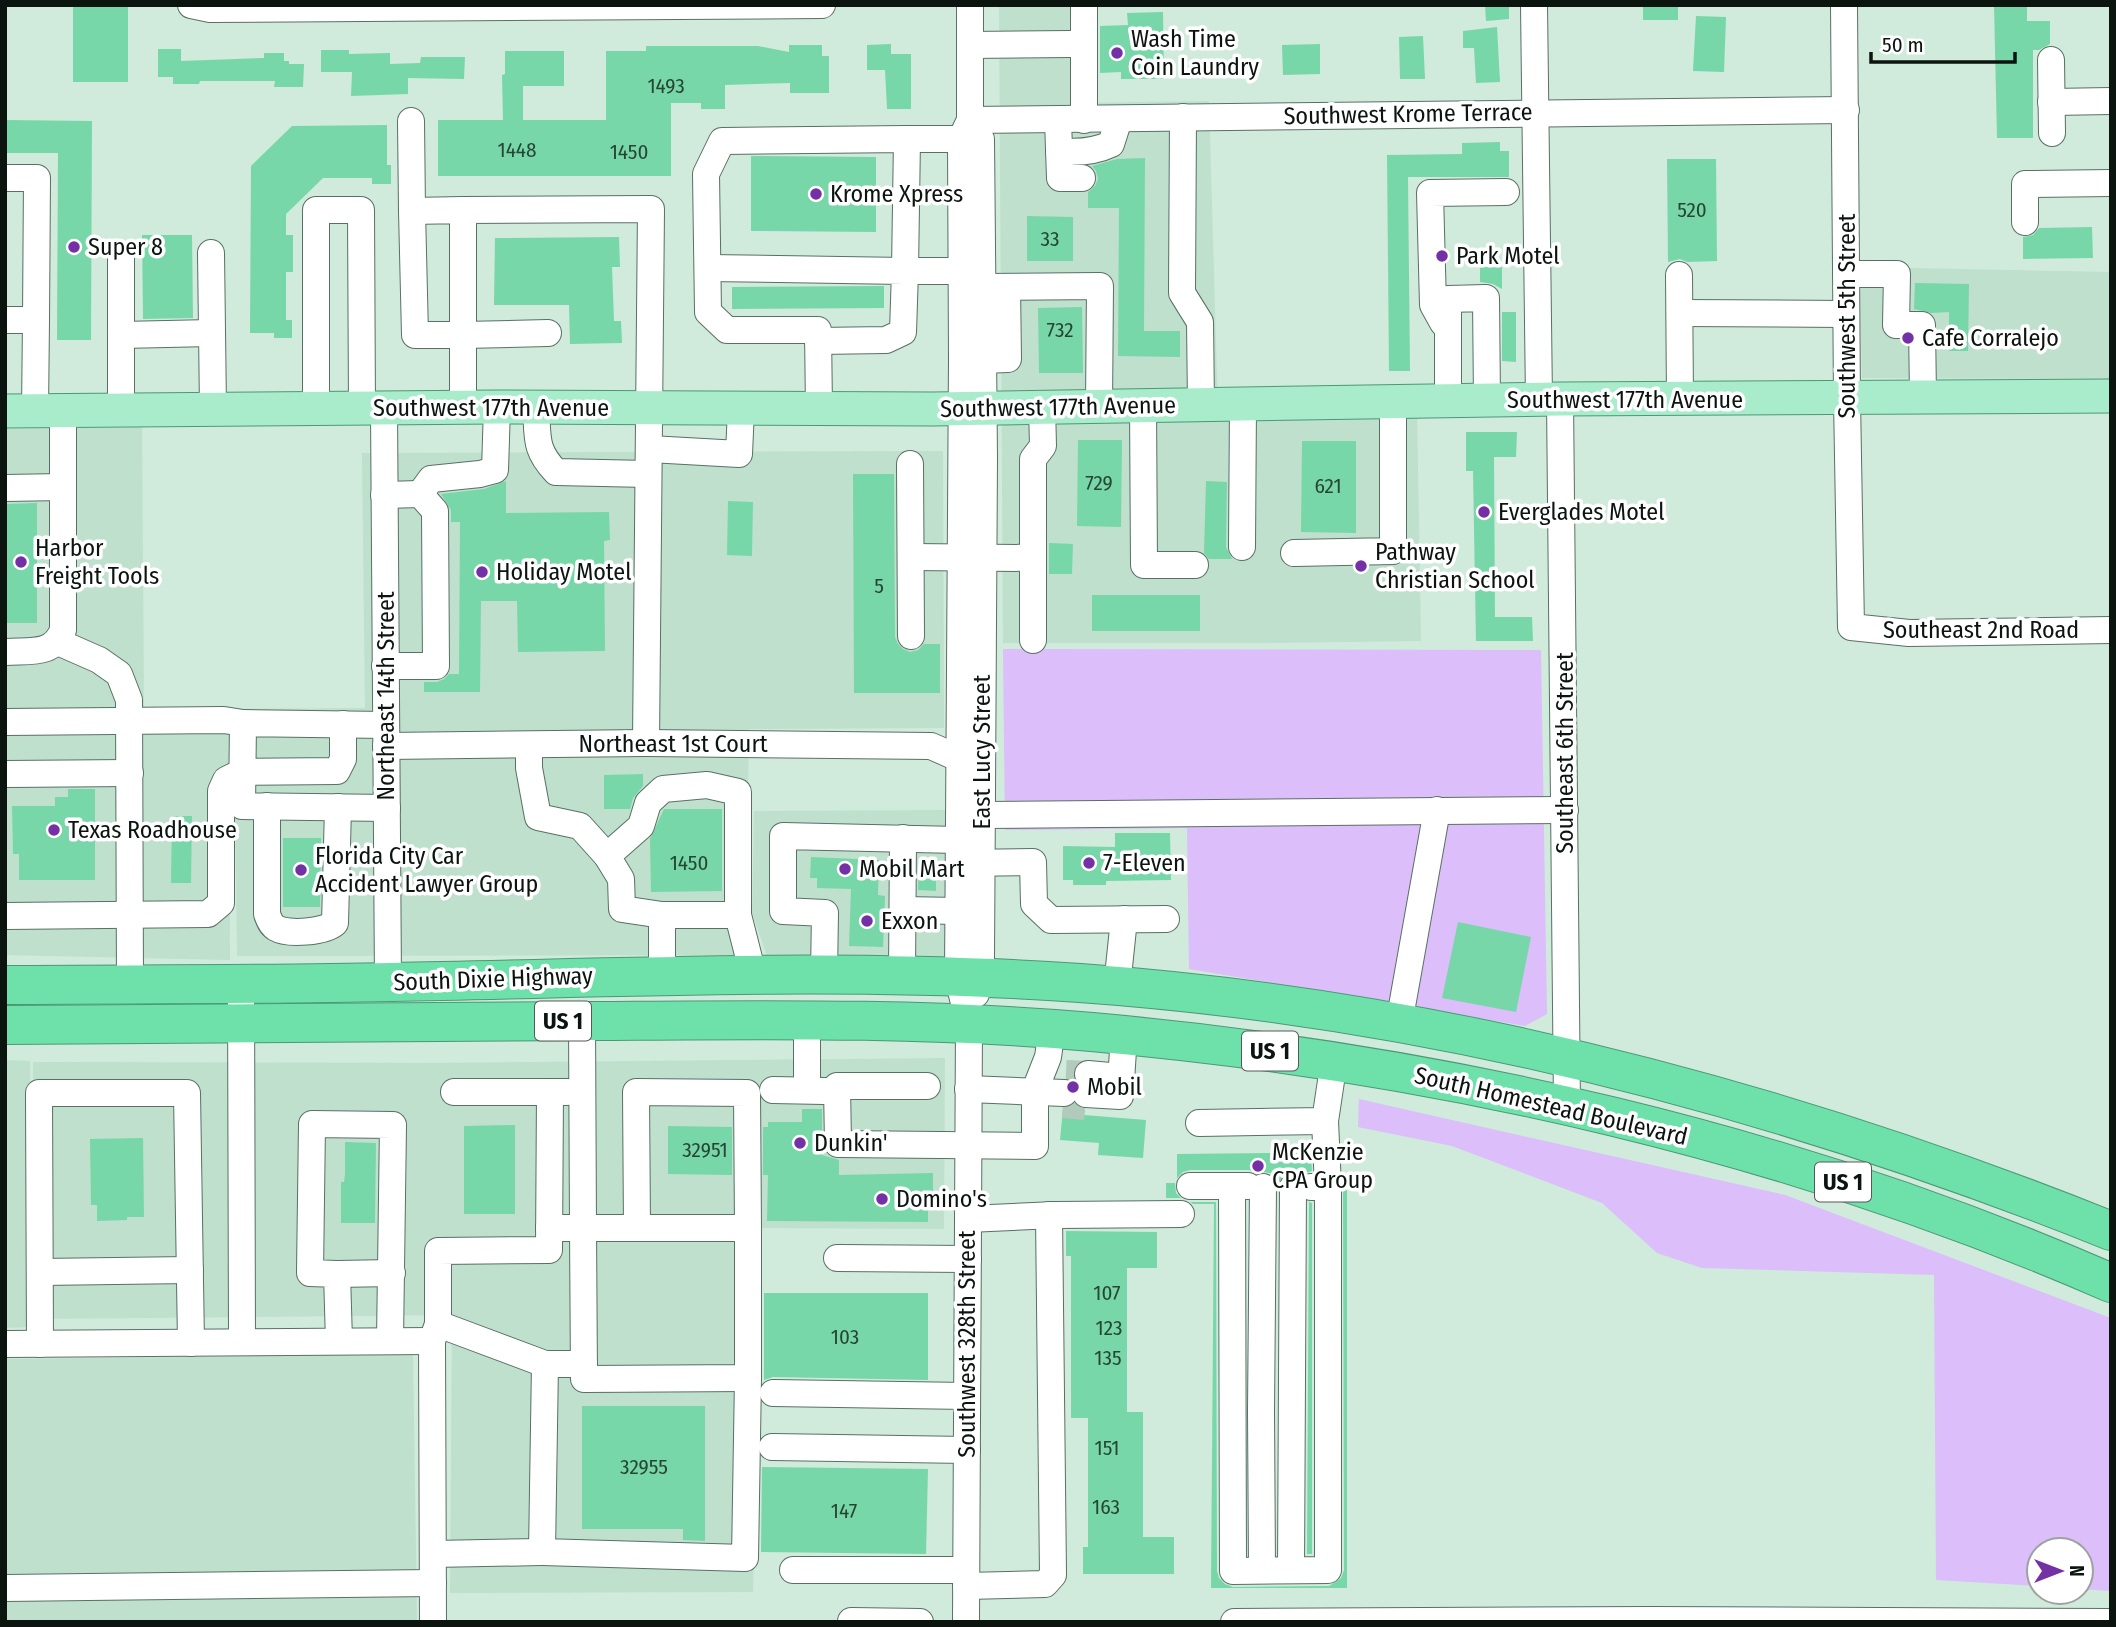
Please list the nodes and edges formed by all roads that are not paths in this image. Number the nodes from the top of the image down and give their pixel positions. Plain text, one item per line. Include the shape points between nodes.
1 (191, 5) edge
2 (822, 5) edge
3 (970, 5) edge
4 (1083, 5) edge
5 (1534, 5) edge
6 (1844, 5) edge
7 (742, 6) edge
8 (970, 44) junction
9 (1071, 44) dead end
10 (2051, 60) dead end
11 (2111, 101) edge
12 (2052, 102) junction
13 (1846, 110) junction
14 (1534, 113) junction
15 (1183, 117) junction
16 (1071, 120) junction
17 (1119, 120) junction
18 (411, 121) dead end
19 (965, 130) junction
20 (2052, 133) dead end
21 (907, 139) junction
22 (1059, 152) junction
23 (5, 178) edge
24 (1082, 178) dead end
25 (2111, 183) edge
26 (1506, 192) dead end
27 (463, 210) junction
28 (412, 211) junction
29 (2025, 222) dead end
30 (211, 253) dead end
31 (121, 258) dead end
32 (708, 268) junction
33 (905, 271) junction
34 (1846, 274) junction
35 (1679, 275) dead end
36 (984, 282) junction
37 (1680, 313) junction
38 (1846, 314) junction
39 (5, 320) edge
40 (36, 320) junction
41 (1448, 332) junction
42 (548, 333) dead end
43 (212, 334) junction
44 (121, 335) junction
45 (463, 335) junction
46 (818, 341) junction
47 (2111, 396) edge
48 (1923, 397) junction
49 (1680, 399) junction
50 (1847, 399) junction
51 (1550, 400) junction
52 (1448, 401) junction
53 (1487, 401) junction
54 (1393, 402) junction
55 (1201, 404) junction
56 (1243, 404) junction
57 (1143, 405) junction
58 (1042, 406) junction
59 (1099, 406) junction
60 (497, 407) junction
61 (537, 407) junction
62 (650, 407) junction
63 (972, 407) junction
64 (463, 408) junction
65 (213, 409) junction
66 (316, 409) junction
67 (373, 409) junction
68 (741, 409) junction
69 (121, 410) junction
70 (819, 410) junction
71 (34, 411) edge
72 (649, 462) junction
73 (910, 464) dead end
74 (63, 487) junction
75 (5, 488) edge
76 (420, 494) junction
77 (384, 495) junction
78 (1242, 547) dead end
79 (1294, 553) dead end
80 (971, 556) junction
81 (911, 557) junction
82 (1032, 558) junction
83 (1195, 565) dead end
84 (1851, 627) joint
85 (2111, 630) edge
86 (911, 636) dead end
87 (1033, 640) dead end
88 (58, 642) junction
89 (5, 652) edge
90 (385, 666) junction
91 (130, 720) junction
92 (5, 722) edge
93 (243, 723) junction
94 (343, 724) junction
95 (386, 735) junction
96 (966, 742) junction
97 (646, 743) junction
98 (529, 745) junction
99 (242, 772) junction
100 (130, 773) junction
101 (5, 774) edge
102 (267, 806) junction
103 (338, 807) junction
104 (387, 808) junction
105 (1437, 810) junction
106 (1565, 810) junction
107 (982, 814) junction
108 (903, 838) junction
109 (966, 855) junction
110 (607, 856) junction
111 (903, 910) junction
112 (958, 911) junction
113 (662, 915) junction
114 (738, 915) junction
115 (5, 916) edge
116 (130, 916) junction
117 (1124, 919) junction
118 (1166, 919) dead end
119 (753, 974) junction
120 (824, 974) junction
121 (902, 974) junction
122 (662, 975) junction
123 (969, 978) junction
124 (388, 982) junction
125 (241, 983) junction
126 (130, 984) junction
127 (5, 985) edge
128 (1116, 986) junction
129 (807, 1020) junction
130 (582, 1021) junction
131 (1399, 1023) junction
132 (241, 1024) junction
133 (968, 1024) junction
134 (5, 1026) edge
135 (1052, 1029) junction
136 (1124, 1035) junction
137 (1566, 1057) junction
138 (1335, 1061) junction
139 (927, 1086) dead end
140 (968, 1089) junction
141 (773, 1090) dead end
142 (807, 1090) junction
143 (1062, 1090) junction
144 (837, 1091) junction
145 (454, 1092) dead end
146 (550, 1092) junction
147 (583, 1092) junction
148 (1567, 1106) junction
149 (1325, 1121) junction
150 (1199, 1123) dead end
151 (968, 1145) junction
152 (1190, 1186) dead end
153 (1233, 1186) junction
154 (1263, 1186) junction
155 (1293, 1187) junction
156 (1328, 1187) junction
157 (1181, 1214) dead end
158 (1049, 1215) junction
159 (968, 1219) junction
160 (549, 1228) junction
161 (583, 1228) junction
162 (637, 1228) junction
163 (748, 1228) junction
164 (2111, 1231) edge
165 (837, 1258) dead end
166 (968, 1259) junction
167 (190, 1270) junction
168 (40, 1272) junction
169 (392, 1273) junction
170 (337, 1274) junction
171 (2111, 1283) edge
172 (435, 1332) junction
173 (339, 1341) junction
174 (390, 1341) junction
175 (242, 1342) junction
176 (191, 1343) junction
177 (5, 1344) edge
178 (40, 1344) junction
179 (545, 1364) junction
180 (584, 1364) junction
181 (748, 1378) junction
182 (773, 1393) dead end
183 (967, 1396) junction
184 (772, 1447) dead end
185 (967, 1450) junction
186 (542, 1552) junction
187 (433, 1554) junction
188 (793, 1570) dead end
189 (1262, 1570) junction
190 (1291, 1570) junction
191 (966, 1578) junction
192 (433, 1583) junction
193 (5, 1588) edge
194 (851, 1620) edge
195 (1651, 1621) edge
196 (433, 1622) edge
197 (920, 1622) edge
198 (966, 1622) edge
199 (1234, 1622) edge
200 (2111, 1622) edge

1 - 7 street via 210,9
2 - 7 street
3 - 8 street, East Lucy Street
4 - 16 street
5 - 14 street, Southeast 6th Street
6 - 13 street, Southwest 5th Street
8 - 9 street
8 - 19 street, East Lucy Street
10 - 12 street
11 - 12 street
12 - 20 street
13 - 14 street, Southwest Krome Terrace
13 - 34 street, Southwest 5th Street
14 - 15 street, Southwest Krome Terrace
14 - 51 street, Southeast 6th Street
15 - 17 street, Southwest Krome Terrace
15 - 55 street via 1182,293 1200,322
16 - 17 street, Southwest Krome Terrace
16 - 19 street, Southwest Krome Terrace
16 - 22 street
17 - 22 street via 1111,144 1102,149
18 - 28 street
19 - 21 street, Southwest Krome Terrace
19 - 36 street, East Lucy Street via 981,139
21 - 32 street, Southwest Krome Terrace via 722,141 706,174
21 - 33 street
22 - 24 street via 1060,178
23 - 40 street via 37,178
25 - 29 street via 2025,184
26 - 41 street via 1430,193 1433,305
27 - 28 street
27 - 45 street
27 - 62 street via 652,209
28 - 45 street via 415,335
30 - 43 street
31 - 44 street
32 - 33 street
32 - 46 street via 708,312 727,330 818,330
33 - 36 street
33 - 46 street via 903,332 886,340
34 - 38 street, Southwest 5th Street
34 - 48 street via 1897,274 1896,324 1922,324
35 - 37 street
36 - 59 street via 1100,286
36 - 63 street, East Lucy Street
36 - 63 street, East Lucy Street via 982,360
37 - 38 street
37 - 49 street
38 - 50 street, Southwest 5th Street
39 - 40 street
40 - 71 street
41 - 52 street
41 - 53 street via 1448,299 1486,298
42 - 45 street
43 - 44 street
43 - 65 street
44 - 69 street
45 - 64 street
46 - 70 street
47 - 48 main road, Southwest 177th Avenue
48 - 50 main road, Southwest 177th Avenue
49 - 50 main road, Southwest 177th Avenue
49 - 51 main road, Southwest 177th Avenue
50 - 84 street, Southwest 5th Street
51 - 53 main road, Southwest 177th Avenue
51 - 106 street, Southeast 6th Street
52 - 53 main road, Southwest 177th Avenue
52 - 54 main road, Southwest 177th Avenue
54 - 56 main road, Southwest 177th Avenue
54 - 79 street via 1393,551
55 - 56 main road, Southwest 177th Avenue
55 - 57 main road, Southwest 177th Avenue
56 - 78 street
57 - 59 main road, Southwest 177th Avenue
57 - 83 street via 1144,565
58 - 59 main road, Southwest 177th Avenue
58 - 63 main road, Southwest 177th Avenue
58 - 82 street via 1043,446 1033,459
60 - 61 main road, Southwest 177th Avenue
60 - 64 main road, Southwest 177th Avenue
60 - 76 street via 495,470 431,479
61 - 62 main road, Southwest 177th Avenue
61 - 72 street via 538,444 556,472
62 - 68 main road, Southwest 177th Avenue
62 - 72 street
63 - 70 main road, Southwest 177th Avenue
63 - 80 street, East Lucy Street
64 - 67 main road, Southwest 177th Avenue
65 - 66 main road, Southwest 177th Avenue
65 - 69 main road, Southwest 177th Avenue
66 - 67 main road, Southwest 177th Avenue
66 - 67 street, Northeast 14th Street via 316,210 361,210
67 - 77 street, Northeast 14th Street
68 - 70 main road, Southwest 177th Avenue
68 - 72 street via 740,454
69 - 71 main road, Southwest 177th Avenue
71 - 74 street
72 - 97 street
73 - 81 street
74 - 75 street
74 - 88 street via 64,630
76 - 77 street
76 - 90 street via 435,511 436,666
77 - 90 street, Northeast 14th Street
80 - 81 street
80 - 82 street
80 - 96 street, East Lucy Street
81 - 86 street
82 - 87 street
84 - 85 street, Southeast 2nd Road via 1909,633
88 - 89 street via 46,650
88 - 91 street via 119,674 129,700
90 - 95 street, Northeast 14th Street
91 - 92 street, Northeast 1st Court
91 - 93 street, Northeast 1st Court
91 - 100 street
93 - 94 street, Northeast 1st Court
93 - 99 street
94 - 95 street, Northeast 1st Court
94 - 99 street via 343,759 337,771
95 - 98 street, Northeast 1st Court
95 - 104 street, Northeast 14th Street
96 - 97 street, Northeast 1st Court via 931,746
96 - 107 street, East Lucy Street
96 - 109 street, East Lucy Street
97 - 98 street, Northeast 1st Court
98 - 110 street via 538,817 580,826
99 - 102 street via 242,806
99 - 116 street via 226,780 221,791 221,903 208,914
100 - 101 street
100 - 116 street
102 - 103 street
102 - 103 street via 267,914 276,928 285,931 321,931 335,923
103 - 104 street
104 - 124 street, Northeast 14th Street
105 - 106 street
105 - 107 street
105 - 131 street
106 - 137 street, Southeast 6th Street
107 - 109 street, East Lucy Street
108 - 109 street
108 - 111 street
108 - 120 street via 783,836 783,911 825,913
109 - 112 street, East Lucy Street
109 - 117 street via 1033,862 1034,904 1051,920
109 - 123 street, East Lucy Street
110 - 113 street via 621,879 622,909
110 - 114 street via 641,826 648,803 663,789 707,785 738,792
111 - 112 street
111 - 121 street
112 - 123 street, East Lucy Street
113 - 114 street
113 - 122 street
114 - 119 street
115 - 116 street
116 - 126 street
117 - 118 street
117 - 128 street
119 - 120 highway, South Dixie Highway / US 1
119 - 122 highway, South Dixie Highway / US 1
120 - 121 highway, South Dixie Highway / US 1
121 - 123 highway, South Dixie Highway / US 1
122 - 124 highway, South Dixie Highway / US 1
123 - 128 highway, South Homestead Boulevard / US 1
123 - 133 street, East Lucy Street
124 - 125 highway, South Dixie Highway / US 1
125 - 126 highway, South Dixie Highway / US 1
125 - 132 street
126 - 127 highway, South Dixie Highway / US 1
128 - 131 highway, South Homestead Boulevard / US 1
129 - 130 highway, South Dixie Highway / US 1
129 - 133 highway, South Dixie Highway / US 1
129 - 142 street
130 - 132 highway, South Dixie Highway / US 1
130 - 147 street
131 - 137 highway, South Homestead Boulevard / US 1
132 - 134 highway, South Dixie Highway / US 1
132 - 175 street
133 - 135 highway, South Homestead Boulevard / US 1
133 - 140 street, Southwest 328th Street
135 - 136 highway, South Homestead Boulevard / US 1
135 - 143 street via 1048,1057
136 - 138 highway, South Homestead Boulevard / US 1
136 - 143 street via 1121,1086
137 - 148 street, Southeast 6th Street
137 - 164 highway, South Homestead Boulevard / US 1 via 1858,1137
138 - 148 highway, South Homestead Boulevard / US 1
138 - 149 street
139 - 144 street via 837,1086
140 - 143 street
140 - 151 street, Southwest 328th Street
141 - 142 street
142 - 144 street
143 - 151 street via 1035,1146
144 - 151 street via 838,1144
145 - 146 street
146 - 147 street
146 - 160 street
147 - 161 street
148 - 171 highway, South Homestead Boulevard / US 1 via 1857,1187
149 - 150 street
149 - 156 street
151 - 159 street, Southwest 328th Street
152 - 153 street
153 - 154 street
153 - 189 street via 1233,1571
154 - 155 street
154 - 189 street
155 - 156 street
155 - 190 street
156 - 190 street via 1328,1570
157 - 158 street
158 - 159 street
158 - 191 street via 1053,1575 1045,1584
159 - 166 street, Southwest 328th Street
160 - 161 street
160 - 172 street via 549,1250 438,1251
161 - 162 street
161 - 180 street
162 - 163 street
162 - 163 street via 636,1092 747,1093
163 - 181 street
165 - 166 street
166 - 183 street, Southwest 328th Street
167 - 168 street
167 - 168 street via 187,1093 39,1093
167 - 176 street
168 - 178 street
169 - 170 street
169 - 170 street via 393,1125 312,1124 310,1273
169 - 174 street
170 - 173 street
172 - 174 street
172 - 179 street
172 - 187 street
173 - 174 street
173 - 175 street
175 - 176 street
176 - 178 street
177 - 178 street
179 - 180 street
179 - 186 street
180 - 181 street via 584,1380
181 - 186 street via 745,1558
182 - 183 street
183 - 185 street, Southwest 328th Street
184 - 185 street
185 - 191 street, Southwest 328th Street
186 - 187 street
187 - 192 street
188 - 191 street
189 - 190 street
191 - 198 street, Southwest 328th Street
192 - 193 street
192 - 196 street
194 - 197 street
195 - 199 street
195 - 200 street

